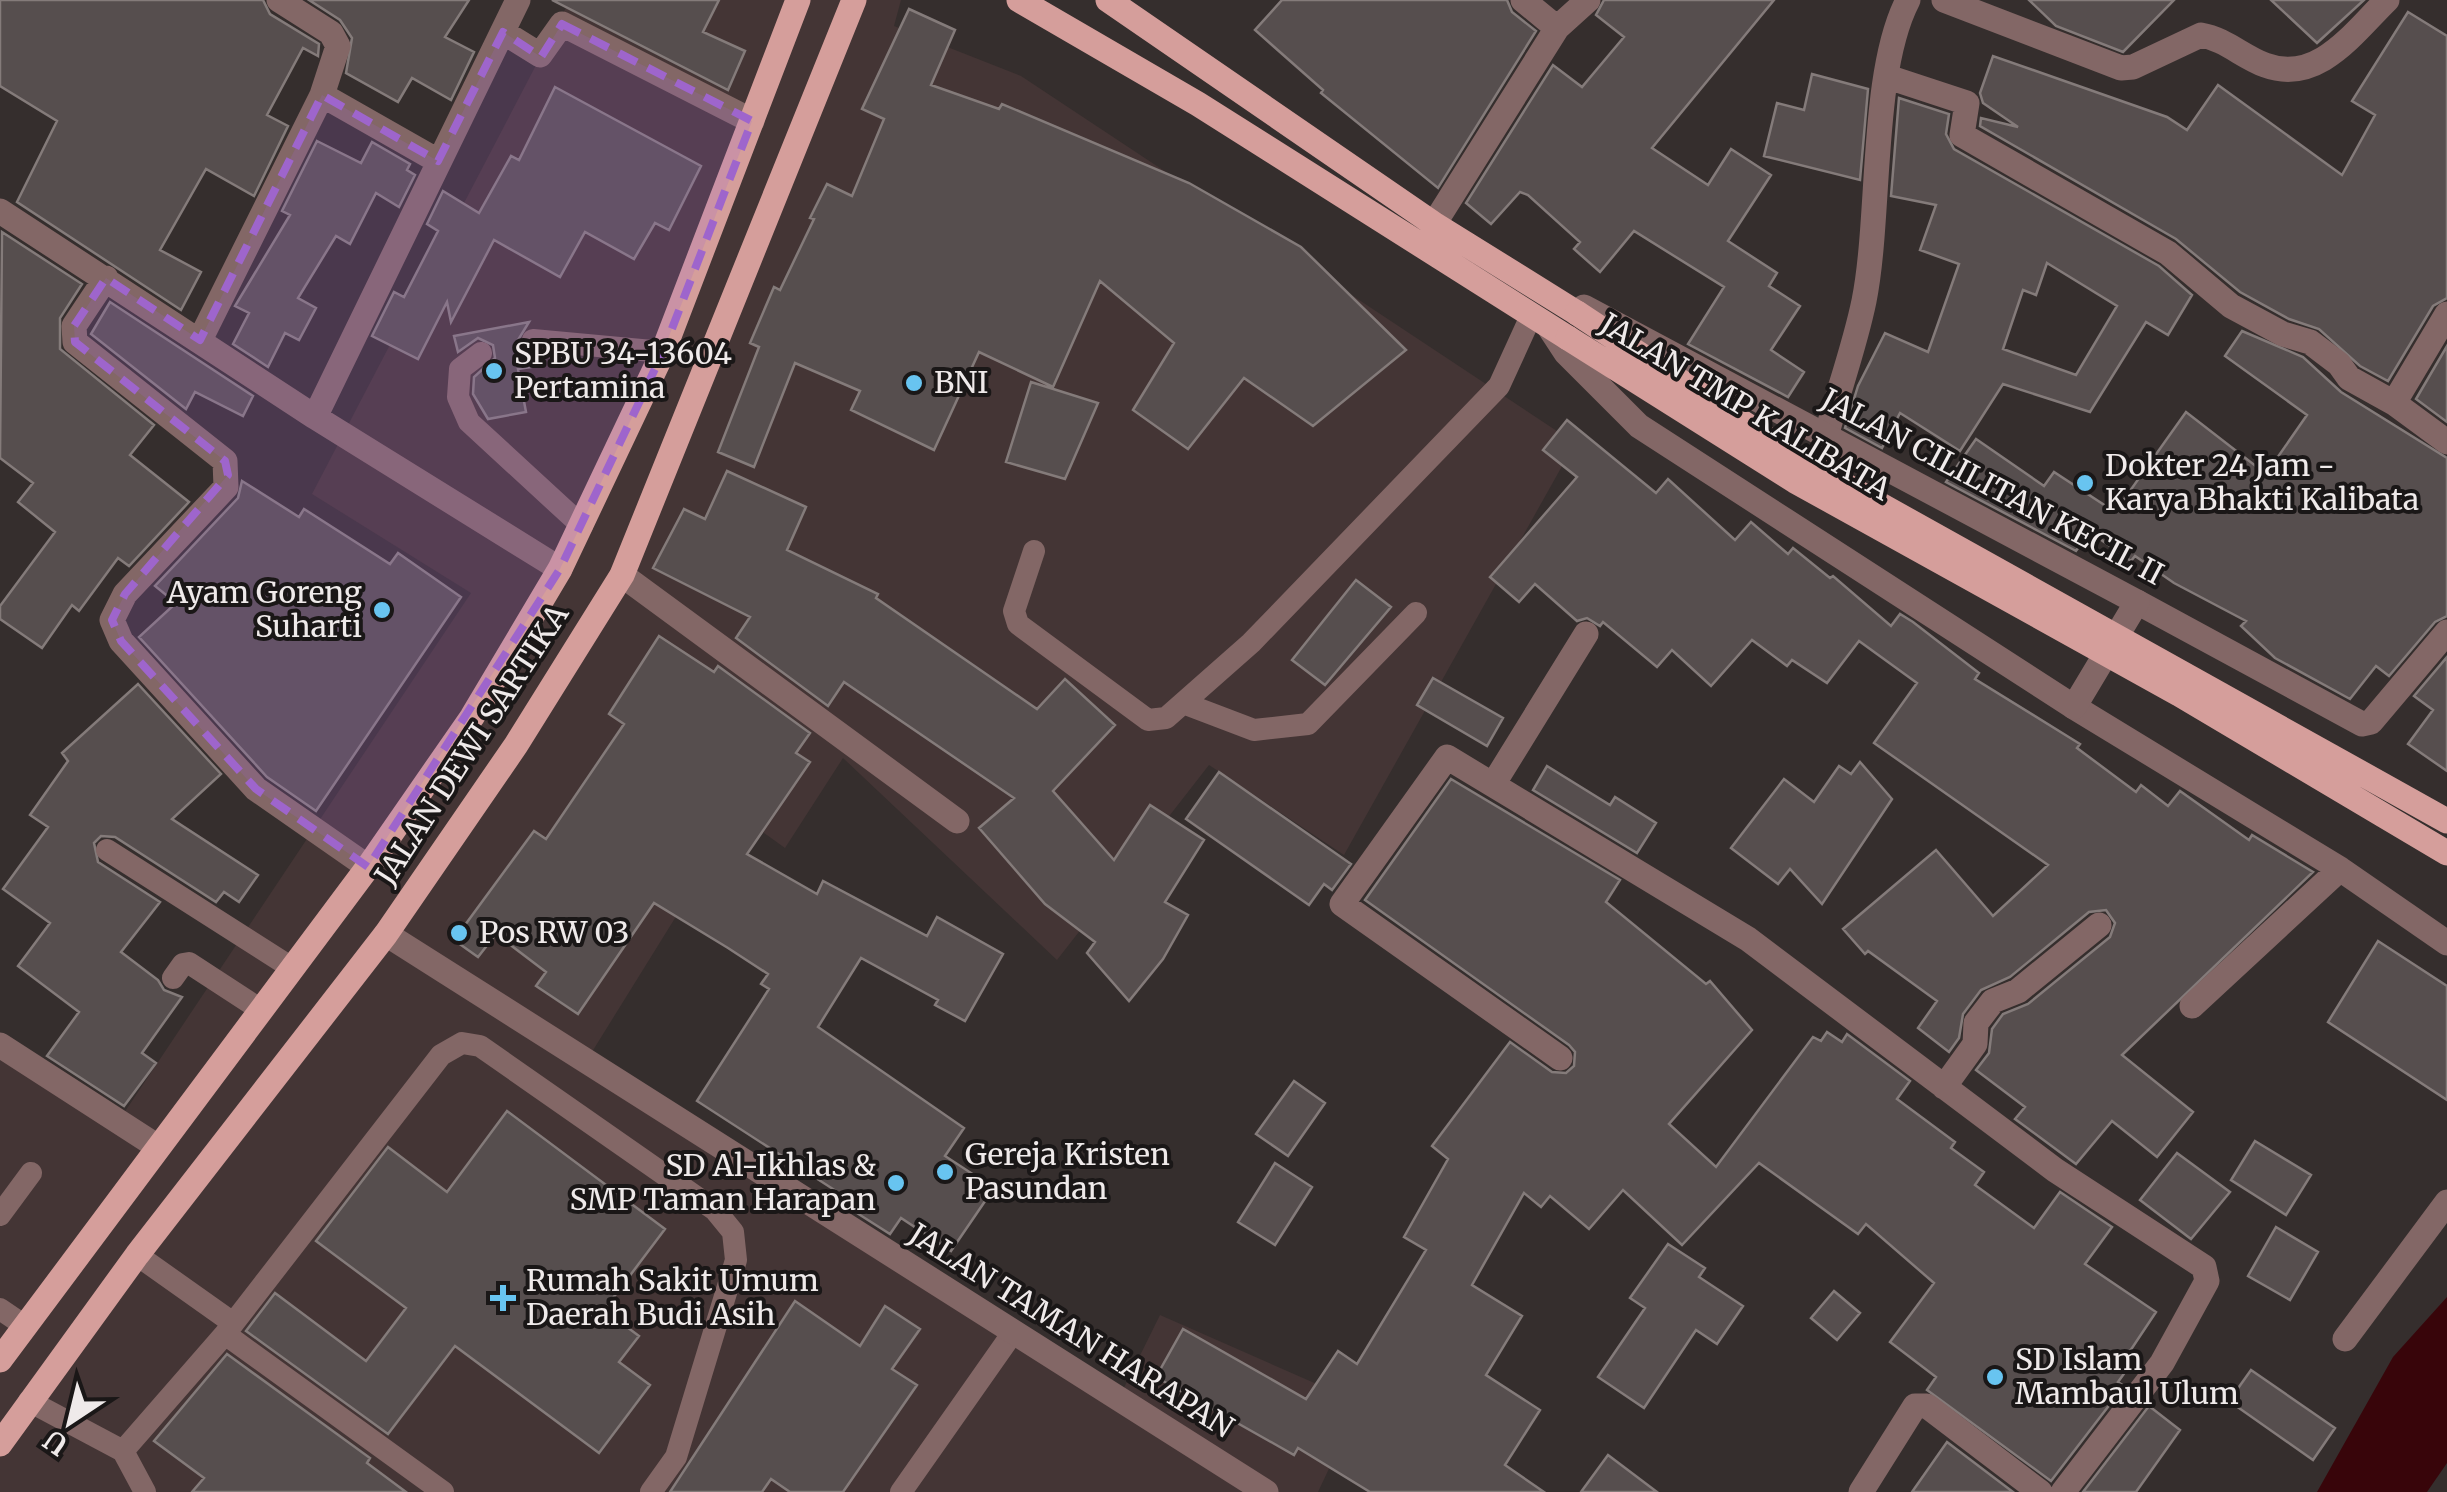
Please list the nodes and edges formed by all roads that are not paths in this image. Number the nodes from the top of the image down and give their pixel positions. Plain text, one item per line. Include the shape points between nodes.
1 (279, 0) edge
2 (518, 0) edge
3 (798, 0) edge
4 (854, 0) edge
5 (1019, 0) edge
6 (1108, 0) edge
7 (1523, 0) edge
8 (1588, 0) edge
9 (1908, 0) edge
10 (1944, 0) edge
11 (2388, 0) edge
12 (1557, 28) junction
13 (503, 32) junction
14 (1888, 77) junction
15 (322, 94) junction
16 (752, 122) junction
17 (438, 161) junction
18 (0, 211) edge
19 (1434, 224) junction
20 (1477, 252) junction
21 (106, 278) junction
22 (2447, 314) edge
23 (1549, 327) junction
24 (200, 340) junction
25 (533, 340) dead end
26 (481, 352) dead end
27 (663, 352) junction
28 (2394, 403) junction
29 (314, 417) junction
30 (1827, 434) junction
31 (2447, 442) edge
32 (582, 526) junction
33 (1034, 552) dead end
34 (560, 569) junction
35 (622, 575) junction
36 (2137, 602) junction
37 (1416, 613) dead end
38 (2447, 632) edge
39 (1586, 634) dead end
40 (1183, 703) junction
41 (2074, 707) junction
42 (1494, 784) junction
43 (956, 821) dead end
44 (2447, 821) edge
45 (107, 850) dead end
46 (2447, 853) edge
47 (368, 867) junction
48 (2340, 869) junction
49 (2098, 926) dead end
50 (386, 934) junction
51 (2447, 943) edge
52 (292, 968) junction
53 (173, 978) dead end
54 (2192, 1006) dead end
55 (261, 1010) junction
56 (0, 1044) edge
57 (1560, 1058) dead end
58 (1944, 1088) junction
59 (158, 1147) junction
60 (31, 1173) dead end
61 (2447, 1202) edge
62 (0, 1215) edge
63 (137, 1255) junction
64 (0, 1308) edge
65 (25, 1326) junction
66 (229, 1329) junction
67 (1012, 1334) junction
68 (2345, 1339) dead end
69 (0, 1360) edge
70 (29, 1402) junction
71 (0, 1444) edge
72 (122, 1452) junction
73 (145, 1492) edge
74 (442, 1492) edge
75 (651, 1492) edge
76 (901, 1492) edge
77 (1266, 1492) edge
78 (1861, 1492) edge
79 (2040, 1492) edge
80 (2063, 1492) edge

1 - 15 street via 338,41
2 - 13 street
3 - 16 main road, JALAN DEWI SARTIKA
4 - 35 main road, JALAN DEWI SARTIKA
5 - 23 main road, JALAN TMP KALIBATA via 1198,104
6 - 19 main road, JALAN TMP KALIBATA
7 - 12 street
8 - 12 street
9 - 14 street via 1897,20
10 - 11 street via 2121,68 2201,35 2266,66 2294,70 2325,60
12 - 19 street
13 - 16 street via 540,55 562,24
13 - 17 street
14 - 28 street via 1967,102 1962,135 2168,252 2231,306 2310,342 2349,378
14 - 30 street via 1864,300
15 - 17 street
15 - 24 street
16 - 27 main road, JALAN DEWI SARTIKA
17 - 29 street
18 - 21 street
19 - 20 main road, JALAN TMP KALIBATA
20 - 30 street, JALAN CILILITAN KECIL II
20 - 44 main road, JALAN TMP KALIBATA, bridge via 1798,459
21 - 24 street
21 - 47 street via 74,326 76,342 224,461 228,474 226,486 125,594 112,620 121,641 256,790
22 - 28 street
23 - 40 lane via 1251,643
23 - 41 street via 1639,426
23 - 46 main road, JALAN TMP KALIBATA, bridge via 1795,482 2179,694
24 - 29 street
25 - 27 lane
26 - 32 lane via 460,369 458,398 469,422
27 - 32 main road, JALAN DEWI SARTIKA
28 - 31 street
29 - 34 street
30 - 36 street, JALAN CILILITAN KECIL II
32 - 34 main road, JALAN DEWI SARTIKA
33 - 40 lane via 1014,611 1018,624 1148,720 1166,718
34 - 47 main road, JALAN DEWI SARTIKA via 472,717
35 - 43 street
35 - 50 main road, JALAN DEWI SARTIKA
36 - 38 street, JALAN CILILITAN KECIL II via 2362,724 2371,722
36 - 41 street
37 - 40 lane via 1308,724 1254,730
39 - 42 street
41 - 48 street
42 - 57 street via 1452,758 1442,760 1342,904
42 - 58 street via 1748,939
45 - 52 lane
47 - 52 main road, JALAN DEWI SARTIKA
48 - 51 street
48 - 54 street
49 - 58 street via 2018,991 1994,1001
50 - 63 main road, JALAN DEWI SARTIKA
50 - 67 street, JALAN TAMAN HARAPAN
52 - 55 main road, JALAN DEWI SARTIKA
53 - 55 lane via 188,962
55 - 59 main road, JALAN DEWI SARTIKA
56 - 59 street
58 - 80 street via 2208,1273 2162,1363
59 - 65 main road, JALAN DEWI SARTIKA
60 - 62 lane
61 - 68 street
63 - 66 lane
63 - 70 main road, JALAN DEWI SARTIKA
64 - 65 lane
65 - 69 main road, JALAN DEWI SARTIKA
66 - 72 lane
66 - 74 lane
66 - 75 lane via 441,1056 462,1043 480,1046 715,1210 734,1232 736,1260 676,1456
67 - 76 lane
67 - 77 street, JALAN TAMAN HARAPAN
70 - 71 main road, JALAN DEWI SARTIKA
70 - 72 lane
72 - 73 lane
78 - 79 street via 1915,1406 1927,1406

